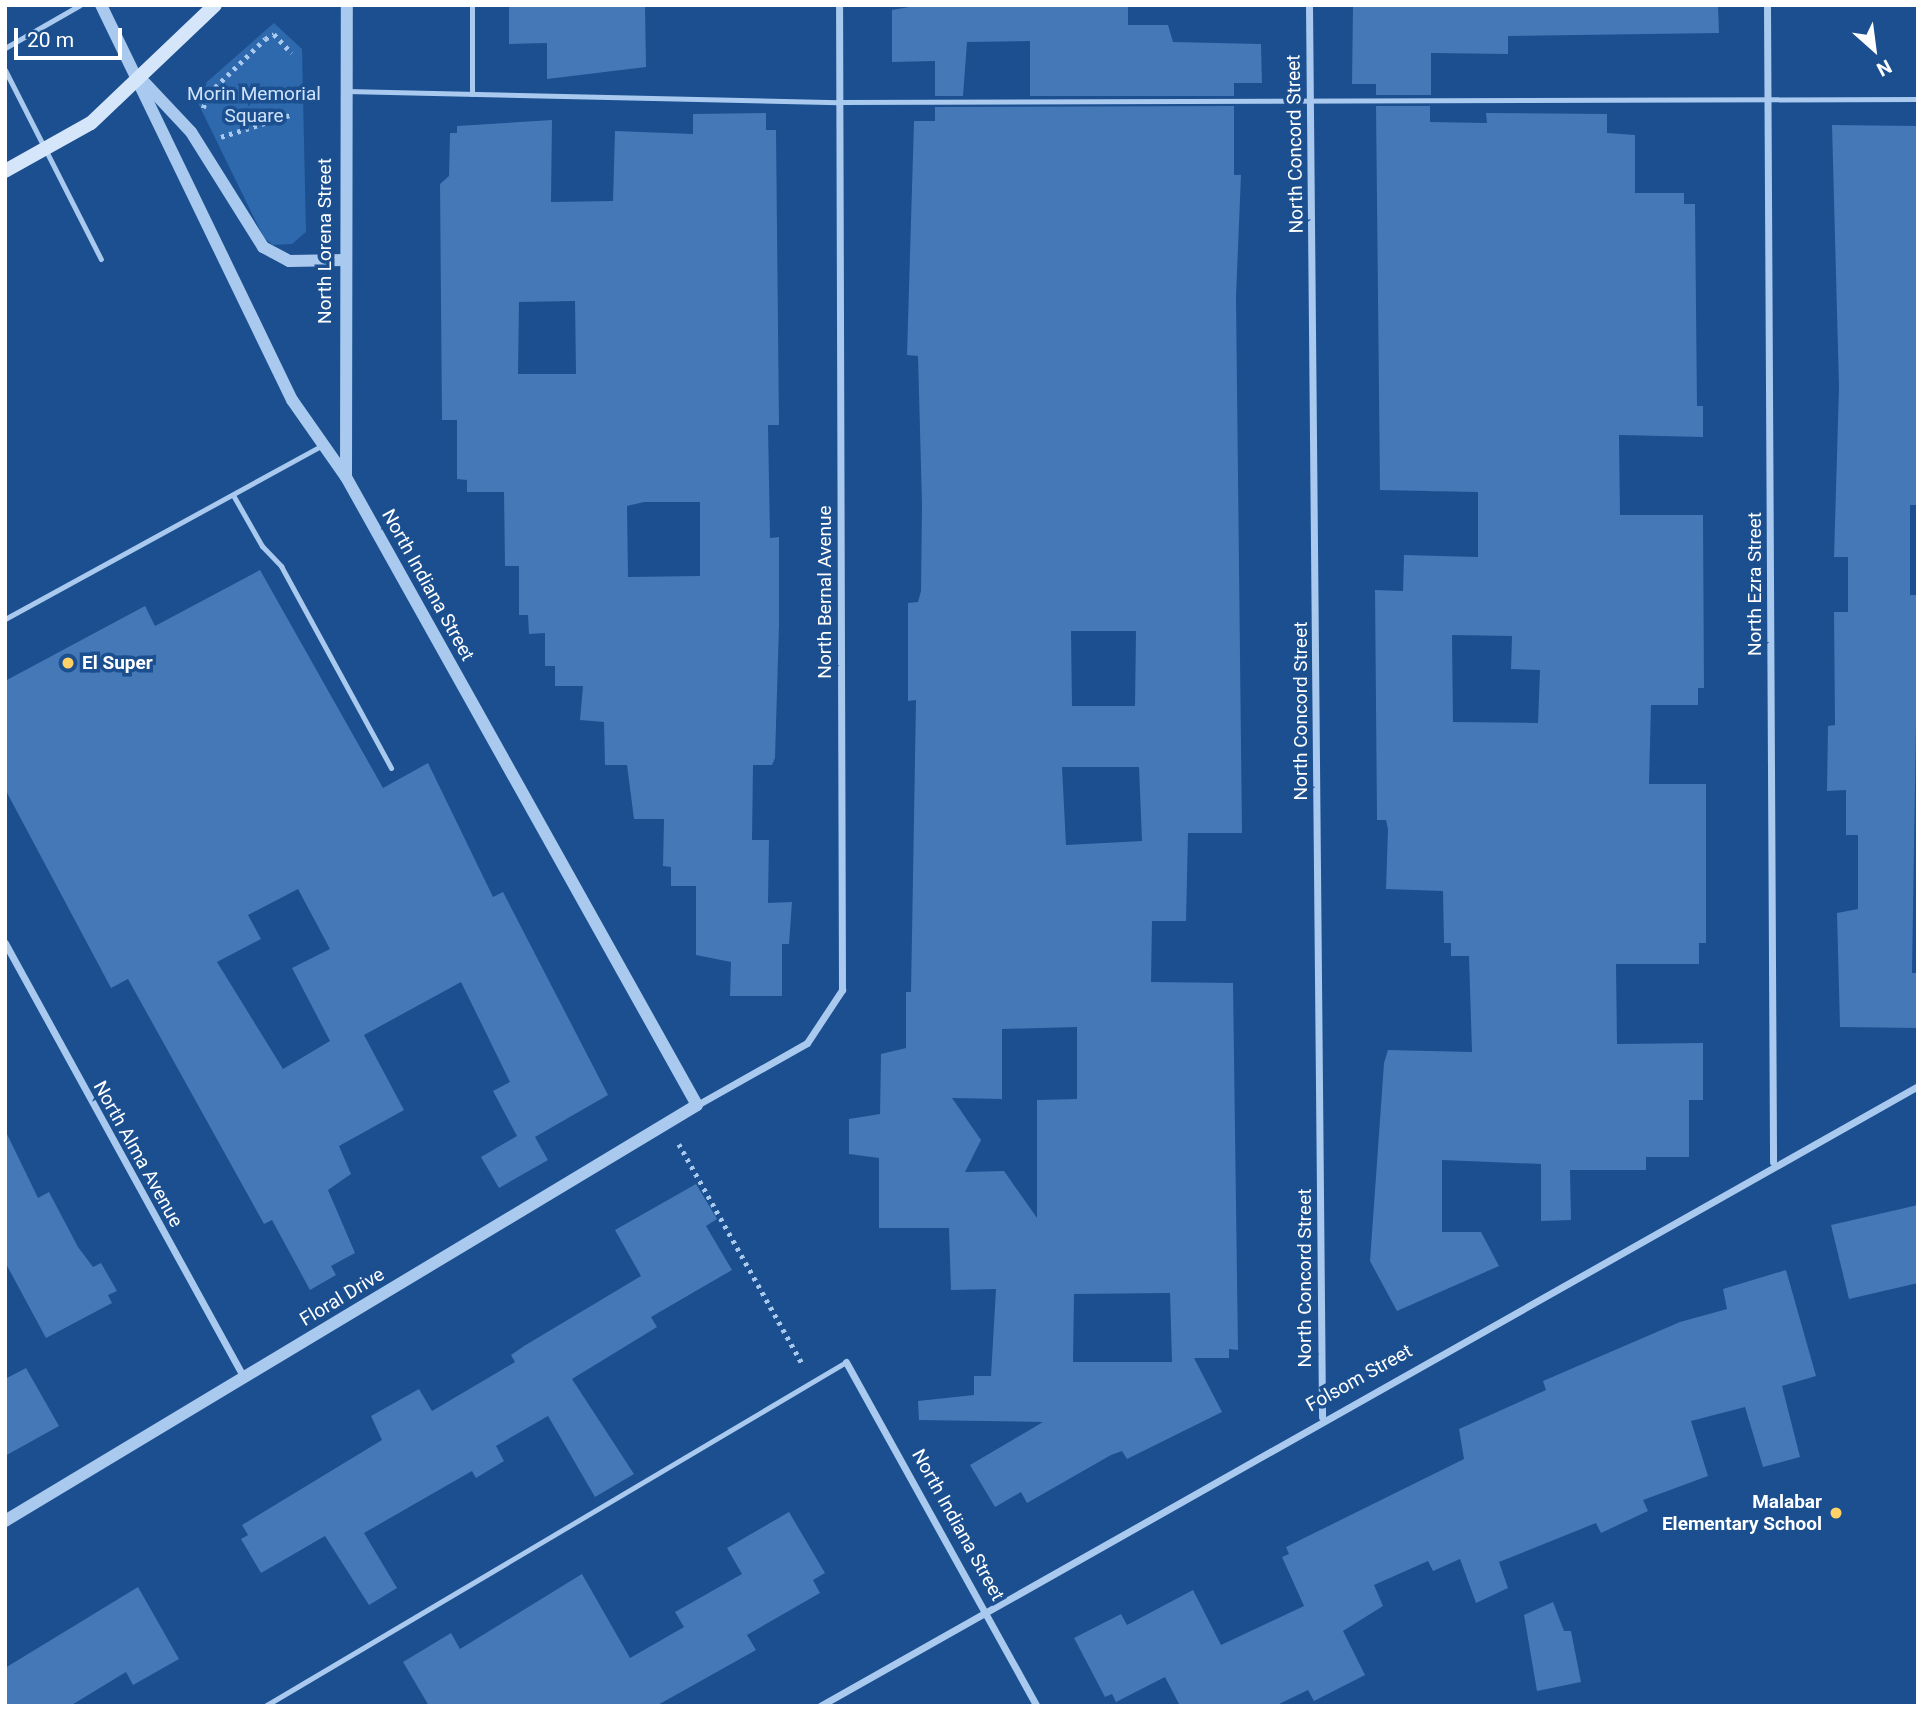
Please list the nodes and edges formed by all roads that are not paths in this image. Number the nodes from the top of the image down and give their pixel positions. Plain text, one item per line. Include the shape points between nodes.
1 (80, 5) edge
2 (101, 5) edge
3 (215, 5) edge
4 (347, 5) edge
5 (472, 5) edge
6 (839, 5) edge
7 (1309, 5) edge
8 (1768, 5) edge
9 (5, 48) edge
10 (5, 70) edge
11 (140, 78) junction
12 (343, 91) junction
13 (472, 94) junction
14 (1311, 99) junction
15 (1918, 99) edge
16 (1768, 100) junction
17 (839, 102) junction
18 (45, 149) junction
19 (5, 171) edge
20 (102, 259) dead end
21 (345, 260) junction
22 (323, 445) junction
23 (346, 477) junction
24 (233, 495) junction
25 (5, 619) edge
26 (391, 768) dead end
27 (5, 943) edge
28 (1918, 1086) edge
29 (697, 1105) junction
30 (1773, 1162) junction
31 (846, 1362) joint
32 (244, 1379) junction
33 (1322, 1417) junction
34 (5, 1521) edge
35 (984, 1610) junction
36 (265, 1706) edge
37 (820, 1706) edge
38 (1037, 1706) edge

1 - 9 lane
2 - 11 street, North Indiana Street
3 - 11 main road
4 - 12 street, North Lorena Street
5 - 13 lane
6 - 17 street, North Bernal Avenue
7 - 14 street, North Concord Street
8 - 16 street, North Ezra Street
10 - 18 lane
11 - 18 main road via 92,124
11 - 21 street, North Indiana Street via 191,131 263,247 289,261
11 - 22 street, North Indiana Street via 212,246 292,400
12 - 13 lane
12 - 21 street, North Lorena Street
13 - 17 lane
14 - 16 lane
14 - 17 lane
14 - 33 street, North Concord Street
15 - 16 lane
16 - 30 street, North Ezra Street
17 - 29 street, North Bernal Avenue via 842,990 807,1043
18 - 19 main road
18 - 20 lane
21 - 23 street, North Lorena Street
22 - 23 street, North Indiana Street
22 - 24 lane
23 - 29 street, North Indiana Street
24 - 25 lane
24 - 26 lane via 262,546 281,566
27 - 32 street, North Alma Avenue
28 - 30 street, Folsom Street
29 - 32 street, Floral Drive
30 - 33 street, Folsom Street
31 - 35 street, North Indiana Street
31 - 36 lane
32 - 34 street, Floral Drive
33 - 35 street, Folsom Street
35 - 37 street, Folsom Street
35 - 38 street, North Indiana Street

